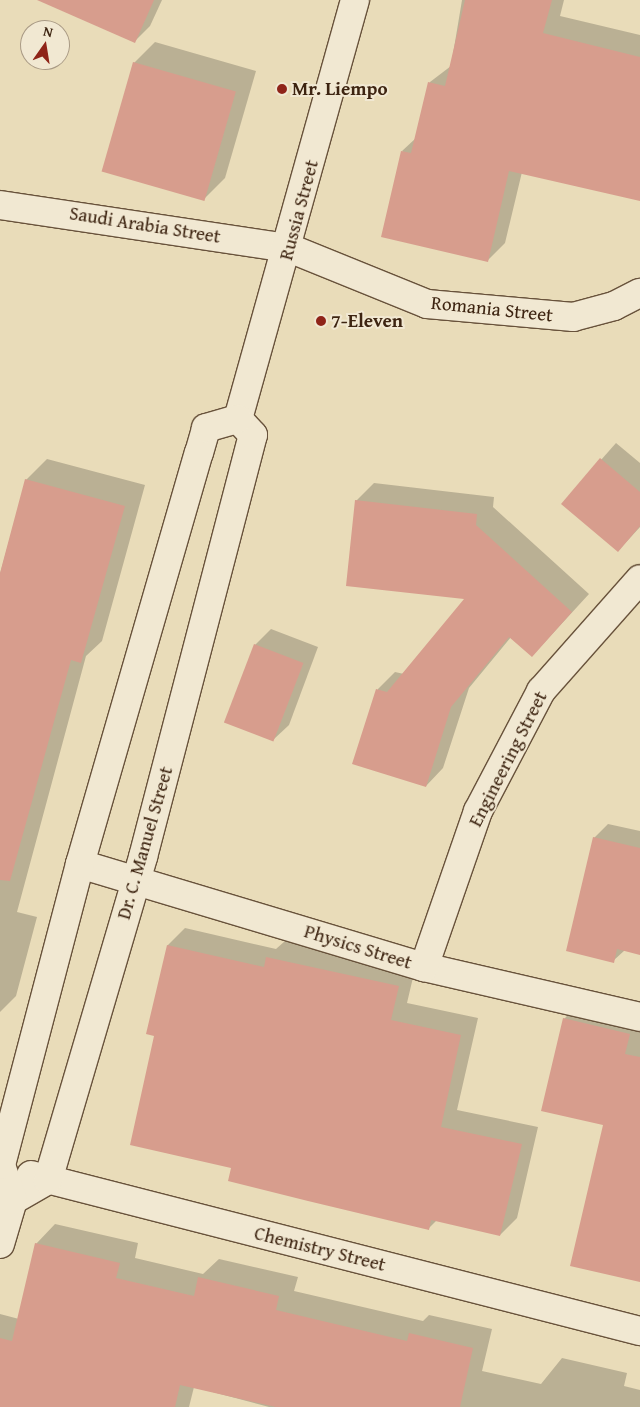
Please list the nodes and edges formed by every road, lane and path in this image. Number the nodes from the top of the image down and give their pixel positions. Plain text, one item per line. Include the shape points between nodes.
1 (355, 0) edge
2 (0, 205) edge
3 (289, 248) junction
4 (640, 293) edge
5 (238, 419) junction
6 (640, 579) edge
7 (80, 864) junction
8 (135, 881) junction
9 (424, 967) junction
10 (640, 1017) edge
11 (1, 1165) junction
12 (48, 1180) junction
13 (13, 1200) junction
14 (0, 1244) edge
15 (640, 1331) edge

1 - 3 street, Russia Street
2 - 3 street, Saudi Arabia Street
3 - 4 street, Romania Street via 427,304 573,317 614,306
3 - 5 street, Russia Street
5 - 7 street via 206,428
5 - 8 street, Dr. C. Manuel Street via 253,435
6 - 9 street, Engineering Street via 541,691 478,811
7 - 8 street, Physics Street
7 - 11 street
8 - 9 street, Physics Street
8 - 12 street, Dr. C. Manuel Street
9 - 10 street, Physics Street
11 - 12 street, Chemistry Street
11 - 13 street
12 - 13 street
12 - 15 street, Chemistry Street
13 - 14 street

